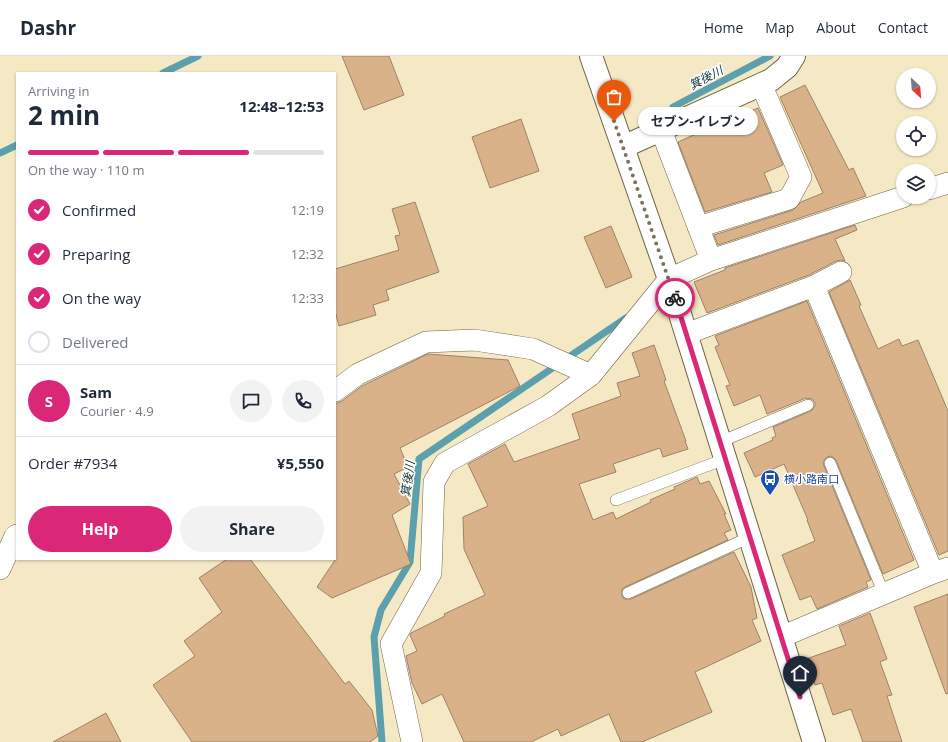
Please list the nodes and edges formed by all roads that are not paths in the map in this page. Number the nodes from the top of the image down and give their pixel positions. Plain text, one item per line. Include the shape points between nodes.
1 (591, 56) edge
2 (794, 56) edge
3 (761, 84) junction
4 (661, 130) junction
5 (623, 147) junction
6 (948, 183) edge
7 (936, 187) edge
8 (896, 199) edge
9 (698, 228) junction
10 (711, 260) junction
11 (841, 272) dead end
12 (669, 279) junction
13 (814, 286) junction
14 (686, 334) junction
15 (591, 375) junction
16 (336, 390) edge
17 (808, 405) dead end
18 (723, 450) junction
19 (830, 464) dead end
20 (616, 500) dead end
21 (16, 536) edge
22 (750, 537) junction
23 (0, 569) edge
24 (941, 571) edge
25 (628, 593) dead end
26 (884, 594) junction
27 (781, 637) junction
28 (412, 742) edge
29 (814, 742) edge

1 - 5 main road
2 - 3 main road via 787,67 771,80
3 - 4 main road
3 - 9 street via 801,177 789,199
4 - 5 main road
4 - 9 street
5 - 12 main road
6 - 7 street
8 - 10 street
9 - 10 street
10 - 12 street
11 - 13 street
12 - 14 main road
12 - 15 street
13 - 14 street
13 - 24 street
14 - 18 main road
15 - 16 street via 533,349 474,340 426,342 358,374
15 - 28 street via 548,406 445,463 434,482 431,573 391,644
17 - 18 lane
18 - 20 lane
18 - 22 main road
19 - 26 lane
21 - 23 street
22 - 25 lane
22 - 27 main road
24 - 26 street
26 - 27 street
27 - 29 main road

